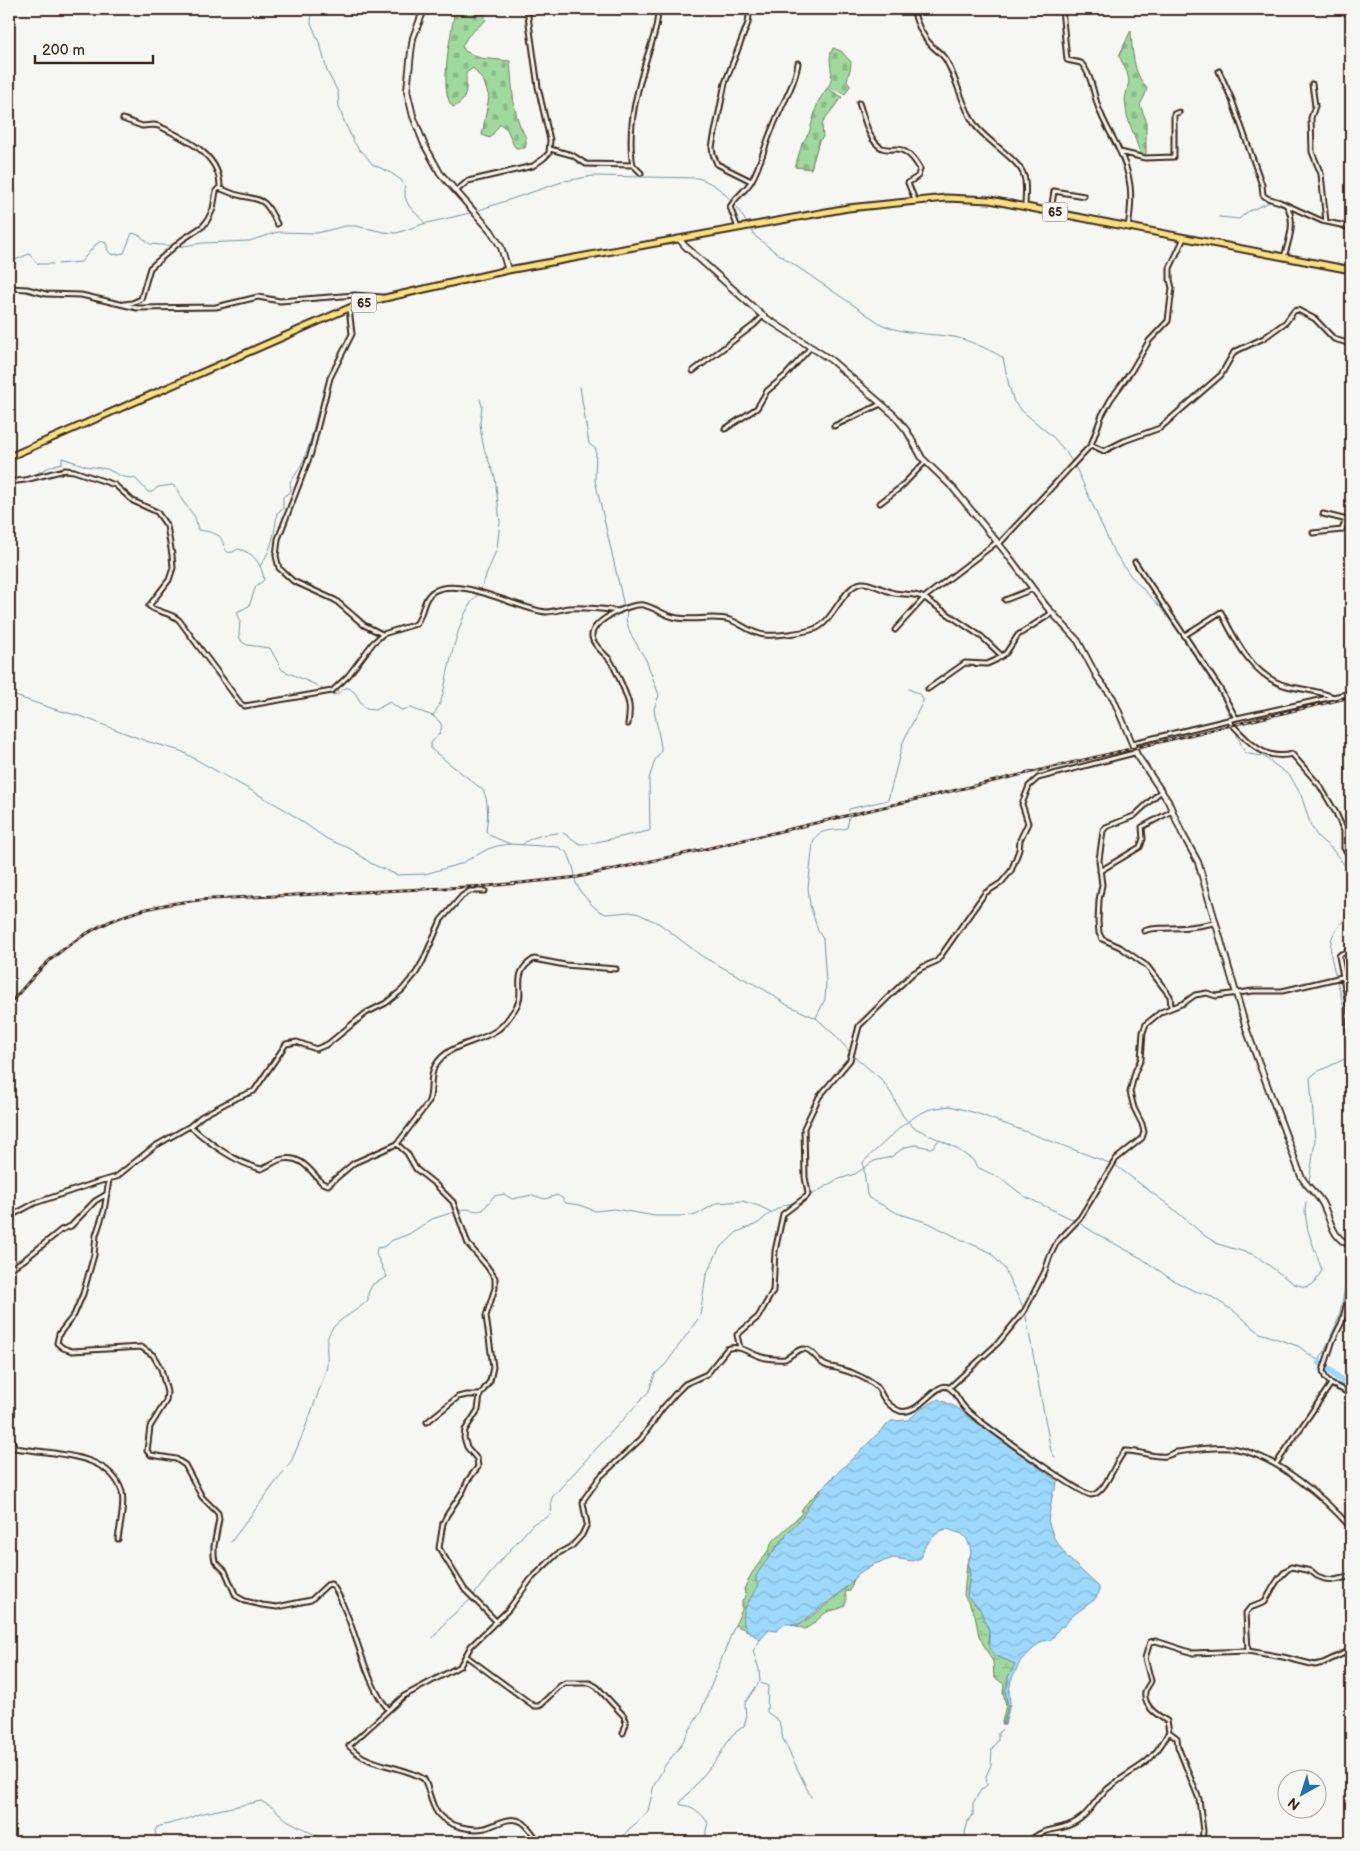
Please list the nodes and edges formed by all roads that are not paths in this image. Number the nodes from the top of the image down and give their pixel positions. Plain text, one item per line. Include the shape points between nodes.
1 (424, 9) edge
2 (527, 9) edge
3 (658, 9) edge
4 (750, 9) edge
5 (913, 9) edge
6 (1062, 9) edge
7 (798, 63) dead end
8 (1219, 71) dead end
9 (1312, 84) dead end
10 (859, 103) dead end
11 (1179, 112) dead end
12 (123, 119) dead end
13 (550, 149) junction
14 (1120, 152) junction
15 (634, 165) junction
16 (641, 174) dead end
17 (751, 182) junction
18 (220, 188) junction
19 (456, 192) junction
20 (1084, 196) dead end
21 (915, 200) junction
22 (1286, 205) junction
23 (1025, 207) junction
24 (1052, 211) junction
25 (1326, 222) junction
26 (277, 224) dead end
27 (1128, 227) junction
28 (741, 228) junction
29 (1351, 229) edge
30 (1184, 238) junction
31 (679, 239) junction
32 (1284, 258) junction
33 (508, 270) junction
34 (1351, 270) edge
35 (9, 288) edge
36 (382, 298) junction
37 (121, 304) junction
38 (349, 308) junction
39 (763, 316) junction
40 (1351, 344) edge
41 (811, 347) junction
42 (693, 371) dead end
43 (881, 404) junction
44 (834, 426) dead end
45 (724, 429) dead end
46 (1091, 444) junction
47 (9, 457) edge
48 (925, 462) junction
49 (9, 482) edge
50 (880, 503) dead end
51 (1323, 514) dead end
52 (1346, 519) junction
53 (1351, 521) edge
54 (1313, 534) dead end
55 (998, 543) junction
56 (1135, 562) dead end
57 (1033, 589) junction
58 (925, 597) junction
59 (1005, 600) dead end
60 (618, 611) junction
61 (1052, 613) junction
62 (895, 630) dead end
63 (383, 634) junction
64 (1185, 635) junction
65 (1002, 656) junction
66 (928, 689) dead end
67 (1351, 693) edge
68 (1333, 697) junction
69 (1236, 718) junction
70 (1228, 720) junction
71 (628, 724) dead end
72 (1133, 743) junction
73 (1137, 755) junction
74 (1161, 791) junction
75 (1172, 811) junction
76 (1351, 857) edge
77 (1100, 872) junction
78 (485, 891) dead end
79 (1214, 923) junction
80 (1144, 931) dead end
81 (1351, 951) edge
82 (616, 969) dead end
83 (1342, 977) junction
84 (1236, 994) junction
85 (1171, 1007) junction
86 (1351, 1034) edge
87 (190, 1126) junction
88 (397, 1144) junction
89 (109, 1180) junction
90 (107, 1194) junction
91 (9, 1217) edge
92 (1351, 1245) edge
93 (9, 1269) edge
94 (1351, 1286) edge
95 (740, 1348) junction
96 (1331, 1384) junction
97 (949, 1388) junction
98 (1351, 1394) edge
99 (480, 1395) junction
100 (427, 1422) dead end
101 (9, 1433) edge
102 (1276, 1464) junction
103 (1351, 1528) edge
104 (118, 1539) dead end
105 (1351, 1576) edge
106 (497, 1622) junction
107 (1351, 1650) edge
108 (1248, 1651) junction
109 (466, 1656) junction
110 (388, 1709) junction
111 (1169, 1732) junction
112 (622, 1733) dead end
113 (538, 1842) edge
114 (1029, 1842) edge
115 (1202, 1842) edge

1 - 19 street via 413,38 408,94 427,149 440,173
2 - 13 street
3 - 15 street via 632,114 630,138
4 - 17 street via 726,83 712,147 717,164
5 - 23 street via 925,39 949,64 974,124 1020,166 1024,177
6 - 14 street via 1067,60 1081,63 1087,70 1103,120
7 - 17 street via 797,76 772,126
8 - 22 street via 1238,116 1263,195
9 - 25 street via 1315,106 1312,152 1321,174
10 - 21 street via 876,143 884,149 904,151 920,169 918,176 908,183
11 - 14 street via 1174,114 1174,157 1145,158
12 - 18 street via 142,126 159,126 206,153 217,169
13 - 15 street via 572,155 586,164
13 - 19 street via 534,166 468,181
14 - 27 street via 1132,194
15 - 16 street
17 - 28 street via 735,198 730,209
18 - 26 street via 259,199
18 - 37 street via 203,226 150,268 142,298
19 - 33 street via 491,231 501,247
20 - 24 street via 1054,191
21 - 23 main road, 65 via 981,199
21 - 28 main road, 65
22 - 25 street
22 - 32 street via 1291,214 1292,228
23 - 24 main road, 65
24 - 27 main road, 65
25 - 29 street
27 - 30 main road, 65
28 - 31 main road, 65
30 - 32 main road, 65
30 - 46 street via 1170,268 1172,288 1168,321 1149,341 1111,399
31 - 33 main road, 65
31 - 39 street
32 - 34 main road, 65
33 - 36 main road, 65
35 - 37 street via 81,295
36 - 37 street via 355,295 280,301 258,297 208,307 137,308
36 - 38 main road, 65
38 - 47 main road, 65
38 - 63 street via 352,334 330,378 311,453 278,539 276,556 279,568 293,581 335,600 364,625
39 - 41 street
39 - 42 street
40 - 46 street via 1334,340 1310,315 1294,311 1286,322 1264,338 1234,352 1221,375 1160,428 1104,451
41 - 43 street via 835,363
41 - 45 street via 767,391 759,406
43 - 44 street
43 - 48 street via 903,425
46 - 55 street
48 - 50 street via 901,488
48 - 55 street via 953,488
49 - 63 street via 74,470 115,485 133,501 158,512 167,526 173,568 169,580 149,606 179,620 245,706 332,691
51 - 52 street
52 - 53 street
52 - 54 street via 1342,530
55 - 57 street
55 - 58 street
56 - 64 street
57 - 59 street
57 - 61 street
58 - 60 street via 860,584 816,629 769,635 758,634 727,620 676,618 645,606 635,605
58 - 62 street
58 - 65 street via 982,636
60 - 63 street via 576,608 546,612 486,593 446,588 428,597 416,624
60 - 71 street via 599,623 592,638 616,670 628,701
61 - 65 street via 1018,635
61 - 72 street via 1078,641 1097,677 1114,698
64 - 68 street via 1221,612 1244,654 1266,674 1287,686
64 - 69 street
65 - 66 street via 987,664 964,663
67 - 68 street
68 - 69 street
69 - 70 street
70 - 72 street
70 - 76 street via 1249,742 1267,754 1279,757 1292,754 1320,786 1336,813 1344,831 1344,848
72 - 73 street
73 - 74 street
73 - 95 street via 1134,753 1042,776 1034,781 1022,804 1028,823 1011,871 1001,883 985,893 937,961 912,974 859,1026 850,1060 819,1096 804,1128 808,1193 783,1214 775,1251 773,1291 758,1317 737,1335
74 - 75 street
74 - 77 street via 1134,816 1104,829
75 - 77 street via 1142,827 1143,840 1138,849
75 - 79 street via 1198,862
77 - 85 street via 1099,936 1147,966 1170,996
78 - 87 street via 470,891 462,896 437,927 416,973 391,999 366,1013 336,1039 320,1048 297,1042 286,1044 254,1092 222,1105
79 - 80 street
79 - 84 street
81 - 83 street via 1340,955
82 - 88 street via 534,959 530,962 519,980 520,1002 503,1025 495,1032 456,1047 438,1061 430,1078 428,1104
83 - 84 street via 1287,990
83 - 86 street
84 - 85 street via 1198,994
84 - 92 street via 1301,1176 1321,1201 1331,1226
85 - 97 street via 1144,1028 1141,1059 1130,1086 1132,1103 1143,1128 1142,1138 1116,1159 1080,1218 1057,1242 1025,1310 998,1344
87 - 88 street via 219,1149 261,1169 280,1160 297,1159 307,1165 324,1185 354,1163
87 - 89 street via 155,1146 126,1171
88 - 99 street via 407,1153 416,1169 453,1202 468,1244 495,1278 486,1316 492,1375
89 - 90 street
89 - 91 street via 34,1203
90 - 93 street via 94,1201 71,1226
90 - 110 street via 83,1294 57,1343 69,1350 141,1347 153,1355 168,1392 150,1427 147,1450 151,1455 176,1459 185,1466 202,1498 218,1513 215,1561 225,1572 236,1596 262,1606 282,1606 311,1600 331,1584 348,1617 365,1667
94 - 96 street via 1342,1322 1323,1371
95 - 97 street via 764,1358 782,1360 802,1349 810,1351 823,1364 853,1374 877,1387 886,1401 903,1412 921,1404 941,1386
95 - 106 street via 730,1347 707,1374 685,1384 641,1439 600,1477 584,1499 588,1524 582,1535 531,1579
96 - 98 street
96 - 102 street
97 - 102 street via 966,1410 1088,1495 1101,1490 1125,1451 1164,1456 1237,1449
99 - 100 street via 458,1397
99 - 106 street via 478,1410 465,1430 464,1438 477,1459 478,1467 443,1522 439,1548 464,1590
101 - 104 street via 15,1448 80,1457 106,1470 122,1493
102 - 103 street via 1330,1506
105 - 108 street via 1335,1580 1320,1578 1311,1571 1291,1567 1273,1586 1265,1602 1246,1613
106 - 109 street via 471,1646
107 - 108 street via 1315,1665
108 - 111 street via 1200,1654 1150,1642 1145,1658 1151,1681 1145,1692 1146,1698 1152,1712 1167,1721
109 - 110 street via 456,1669 404,1696
109 - 112 street via 534,1706 540,1706 565,1683 594,1684 624,1716 626,1724
110 - 113 street via 349,1746 353,1750 373,1762 424,1780 435,1810 452,1825 481,1829 516,1820 527,1825
111 - 114 street via 1150,1759 1103,1793 1084,1816 1067,1826 1037,1834
111 - 115 street via 1177,1738 1199,1799

